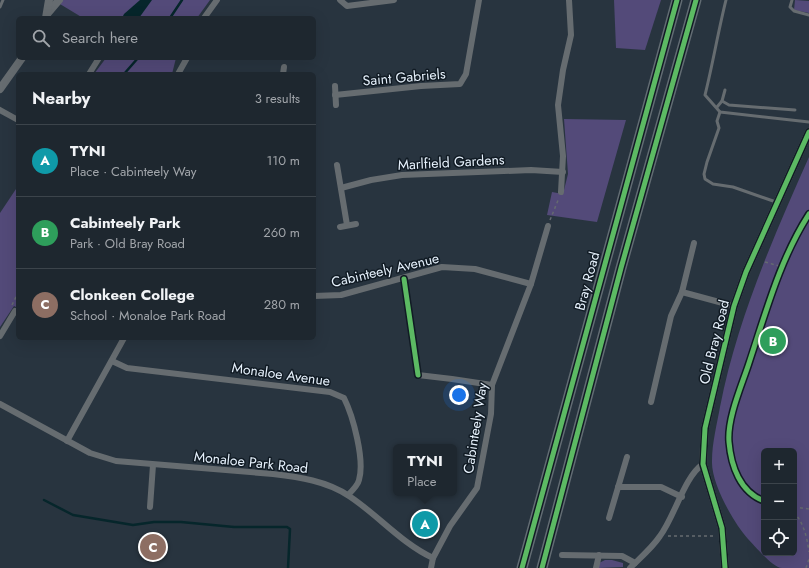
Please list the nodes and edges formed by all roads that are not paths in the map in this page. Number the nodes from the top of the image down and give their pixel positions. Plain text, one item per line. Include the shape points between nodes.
1 (3, 0) edge
2 (49, 0) edge
3 (59, 0) edge
4 (217, 0) edge
5 (340, 0) edge
6 (394, 0) edge
7 (479, 0) edge
8 (569, 0) edge
9 (676, 0) edge
10 (696, 0) edge
11 (726, 0) edge
12 (792, 0) edge
13 (0, 7) edge
14 (809, 15) edge
15 (47, 16) edge
16 (205, 16) edge
17 (21, 60) edge
18 (98, 60) edge
19 (186, 60) edge
20 (90, 72) edge
21 (179, 72) edge
22 (335, 86) dead end
23 (0, 89) edge
24 (725, 90) dead end
25 (335, 96) junction
26 (722, 101) junction
27 (336, 105) dead end
28 (717, 107) junction
29 (0, 110) edge
30 (795, 110) dead end
31 (720, 112) junction
32 (16, 119) edge
33 (809, 122) edge
34 (809, 132) edge
35 (337, 165) dead end
36 (563, 172) junction
37 (341, 188) junction
38 (561, 192) road end
39 (776, 202) junction
40 (356, 224) dead end
41 (347, 225) junction
42 (548, 226) road end
43 (340, 227) dead end
44 (694, 243) dead end
45 (531, 284) junction
46 (682, 292) junction
47 (316, 296) edge
48 (734, 306) junction
49 (15, 311) road end
50 (0, 336) edge
51 (123, 340) edge
52 (112, 361) junction
53 (418, 375) dead end
54 (492, 386) junction
55 (651, 402) dead end
56 (0, 404) edge
57 (67, 441) junction
58 (626, 457) dead end
59 (704, 464) junction
60 (153, 465) junction
61 (618, 487) junction
62 (348, 495) junction
63 (682, 497) junction
64 (150, 507) dead end
65 (609, 518) dead end
66 (562, 555) dead end
67 (599, 555) junction
68 (433, 558) junction
69 (635, 563) junction
70 (430, 568) edge
71 (522, 568) edge
72 (542, 568) edge
73 (596, 568) edge
74 (630, 568) edge
75 (725, 568) edge

1 - 13 lane
2 - 15 street
3 - 15 street
4 - 16 street
5 - 6 street via 347,6
7 - 25 street, Saint Gabriels via 466,74 460,84
8 - 36 street via 571,35 558,105
9 - 71 highway, Bray Road
10 - 72 highway via 621,268
11 - 28 lane via 704,95
12 - 14 lane via 790,7 794,11
17 - 23 street
18 - 20 street
19 - 21 street
22 - 25 street
24 - 26 lane
25 - 27 street
26 - 28 lane
26 - 30 lane via 729,105
28 - 31 lane
29 - 32 street
31 - 33 lane
31 - 39 lane via 717,121 720,128 707,162 705,179 713,184 733,187
34 - 39 street, Old Bray Road
35 - 37 street
36 - 37 street, Marlfield Gardens via 531,170 402,175
36 - 38 street
37 - 41 street
39 - 48 street, Old Bray Road via 750,260
40 - 41 street
41 - 43 street
42 - 45 street, Cabinteely Way
44 - 46 street
45 - 47 street, Cabinteely Avenue via 476,269 442,267 341,295
45 - 54 street, Cabinteely Way
46 - 48 street
46 - 55 street via 671,316
48 - 59 street, Old Bray Road via 705,428
49 - 50 street
51 - 52 street
52 - 57 street
52 - 62 street, Monaloe Avenue via 127,368 330,392 344,398 350,410 360,462 359,481
53 - 54 street
54 - 68 street, Cabinteely Way via 491,414 477,488 450,526
56 - 57 street, Monaloe Park Road
57 - 60 street, Monaloe Park Road via 90,453 116,461
58 - 61 street
59 - 63 street via 694,472
59 - 75 street, Old Bray Road via 723,536
60 - 62 street, Monaloe Park Road via 299,477 322,483
60 - 64 street
61 - 63 street via 661,487
61 - 65 street
62 - 68 street, Monaloe Park Road via 417,551
63 - 69 street via 660,536
66 - 67 street
67 - 69 street via 622,556
67 - 73 street
68 - 70 street
69 - 74 street

